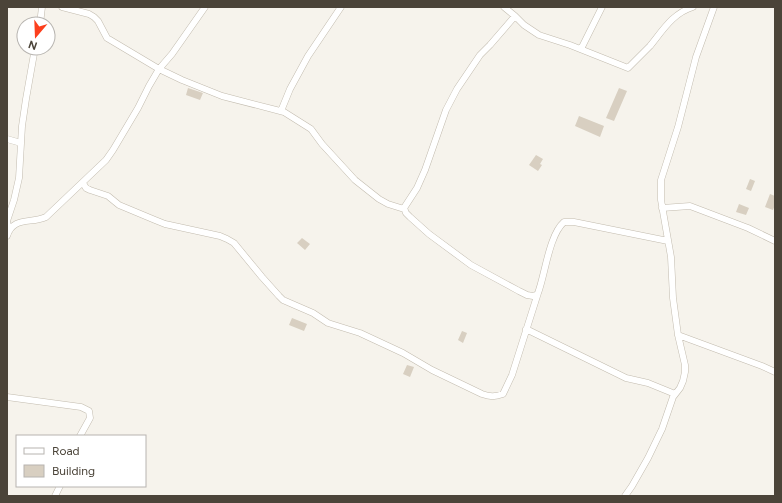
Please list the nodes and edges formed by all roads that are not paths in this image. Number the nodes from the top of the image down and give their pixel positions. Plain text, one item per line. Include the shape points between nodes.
1 (62, 7) edge
2 (205, 7) edge
3 (341, 7) edge
4 (504, 7) edge
5 (602, 7) edge
6 (693, 7) edge
7 (714, 7) edge
8 (515, 16) junction
9 (581, 49) junction
10 (34, 56) edge
11 (159, 69) junction
12 (282, 111) junction
13 (7, 139) edge
14 (21, 143) junction
15 (83, 183) junction
16 (662, 208) junction
17 (404, 209) junction
18 (8, 233) edge
19 (668, 241) junction
20 (775, 241) edge
21 (538, 293) junction
22 (526, 330) junction
23 (678, 335) junction
24 (775, 372) edge
25 (675, 394) junction
26 (7, 397) edge
27 (81, 435) edge
28 (60, 487) edge
29 (55, 496) edge
30 (625, 496) edge

1 - 11 street via 96,18 107,38
2 - 11 street
3 - 12 street via 308,56 290,89
4 - 8 street
5 - 9 street
6 - 9 street via 685,9 672,19 628,68
7 - 16 street via 696,57 678,128 661,180
8 - 9 street via 539,35
8 - 17 street via 480,55 457,89 446,110 425,170
10 - 14 street
11 - 12 street via 222,96
11 - 15 street via 110,155
12 - 17 street via 311,129 355,180 379,199
13 - 14 street
14 - 18 street via 19,178 7,221
15 - 18 street via 46,217 17,223
15 - 22 street via 86,188 108,196 119,205 165,224 227,239 234,243 283,300 313,313 328,323 360,333 403,353 432,370 490,397 503,394 512,375
16 - 19 street
16 - 20 street via 690,206
17 - 21 street via 429,234 471,265 523,293 533,296
19 - 21 street via 564,222 554,236
19 - 23 street
21 - 22 street
22 - 25 street via 626,378 648,383
23 - 24 street
23 - 25 street via 685,372 680,388
25 - 30 street via 648,458
26 - 27 street via 81,407 89,411 90,418
28 - 29 street

